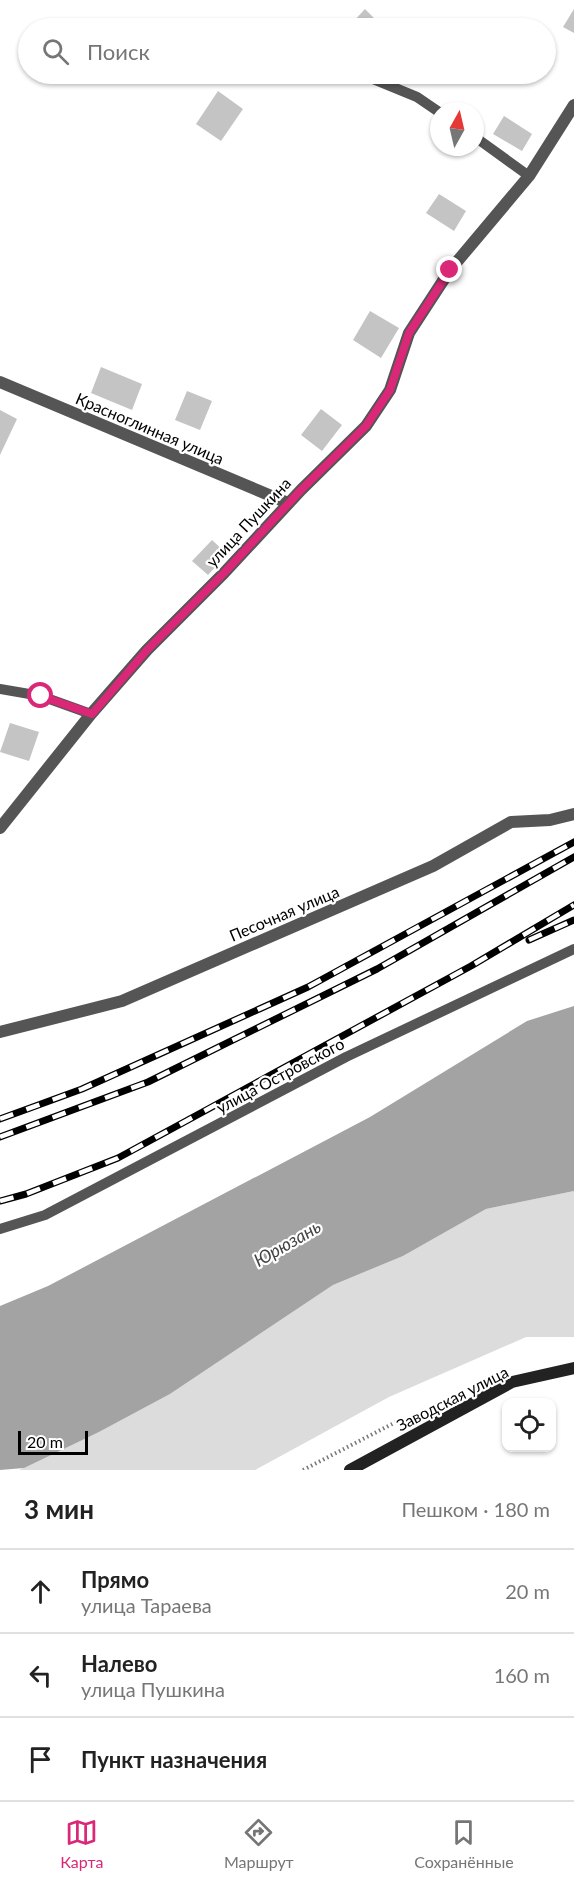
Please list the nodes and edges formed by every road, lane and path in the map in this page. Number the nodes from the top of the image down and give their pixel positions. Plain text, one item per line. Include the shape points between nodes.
1 (385, 84) edge
2 (574, 105) edge
3 (430, 106) edge
4 (484, 144) edge
5 (529, 176) junction
6 (0, 382) edge
7 (288, 503) junction
8 (0, 689) edge
9 (92, 714) junction
10 (574, 814) edge
11 (0, 828) edge
12 (574, 949) edge
13 (0, 1032) edge
14 (0, 1229) edge
15 (574, 1368) edge
16 (350, 1470) edge

1 - 3 lane
2 - 5 street, улица Пушкина
4 - 5 lane
5 - 7 street, улица Пушкина via 450,270 409,333 390,390 366,426
6 - 7 street, Красноглинная улица
7 - 9 street, улица Пушкина via 147,650
8 - 9 lane via 41,696
9 - 11 street, улица Пушкина
10 - 13 street, Песочная улица via 511,822 434,866 122,1001
12 - 14 lane, улица Островского via 345,1057 45,1215
15 - 16 street, Заводская улица via 513,1382

